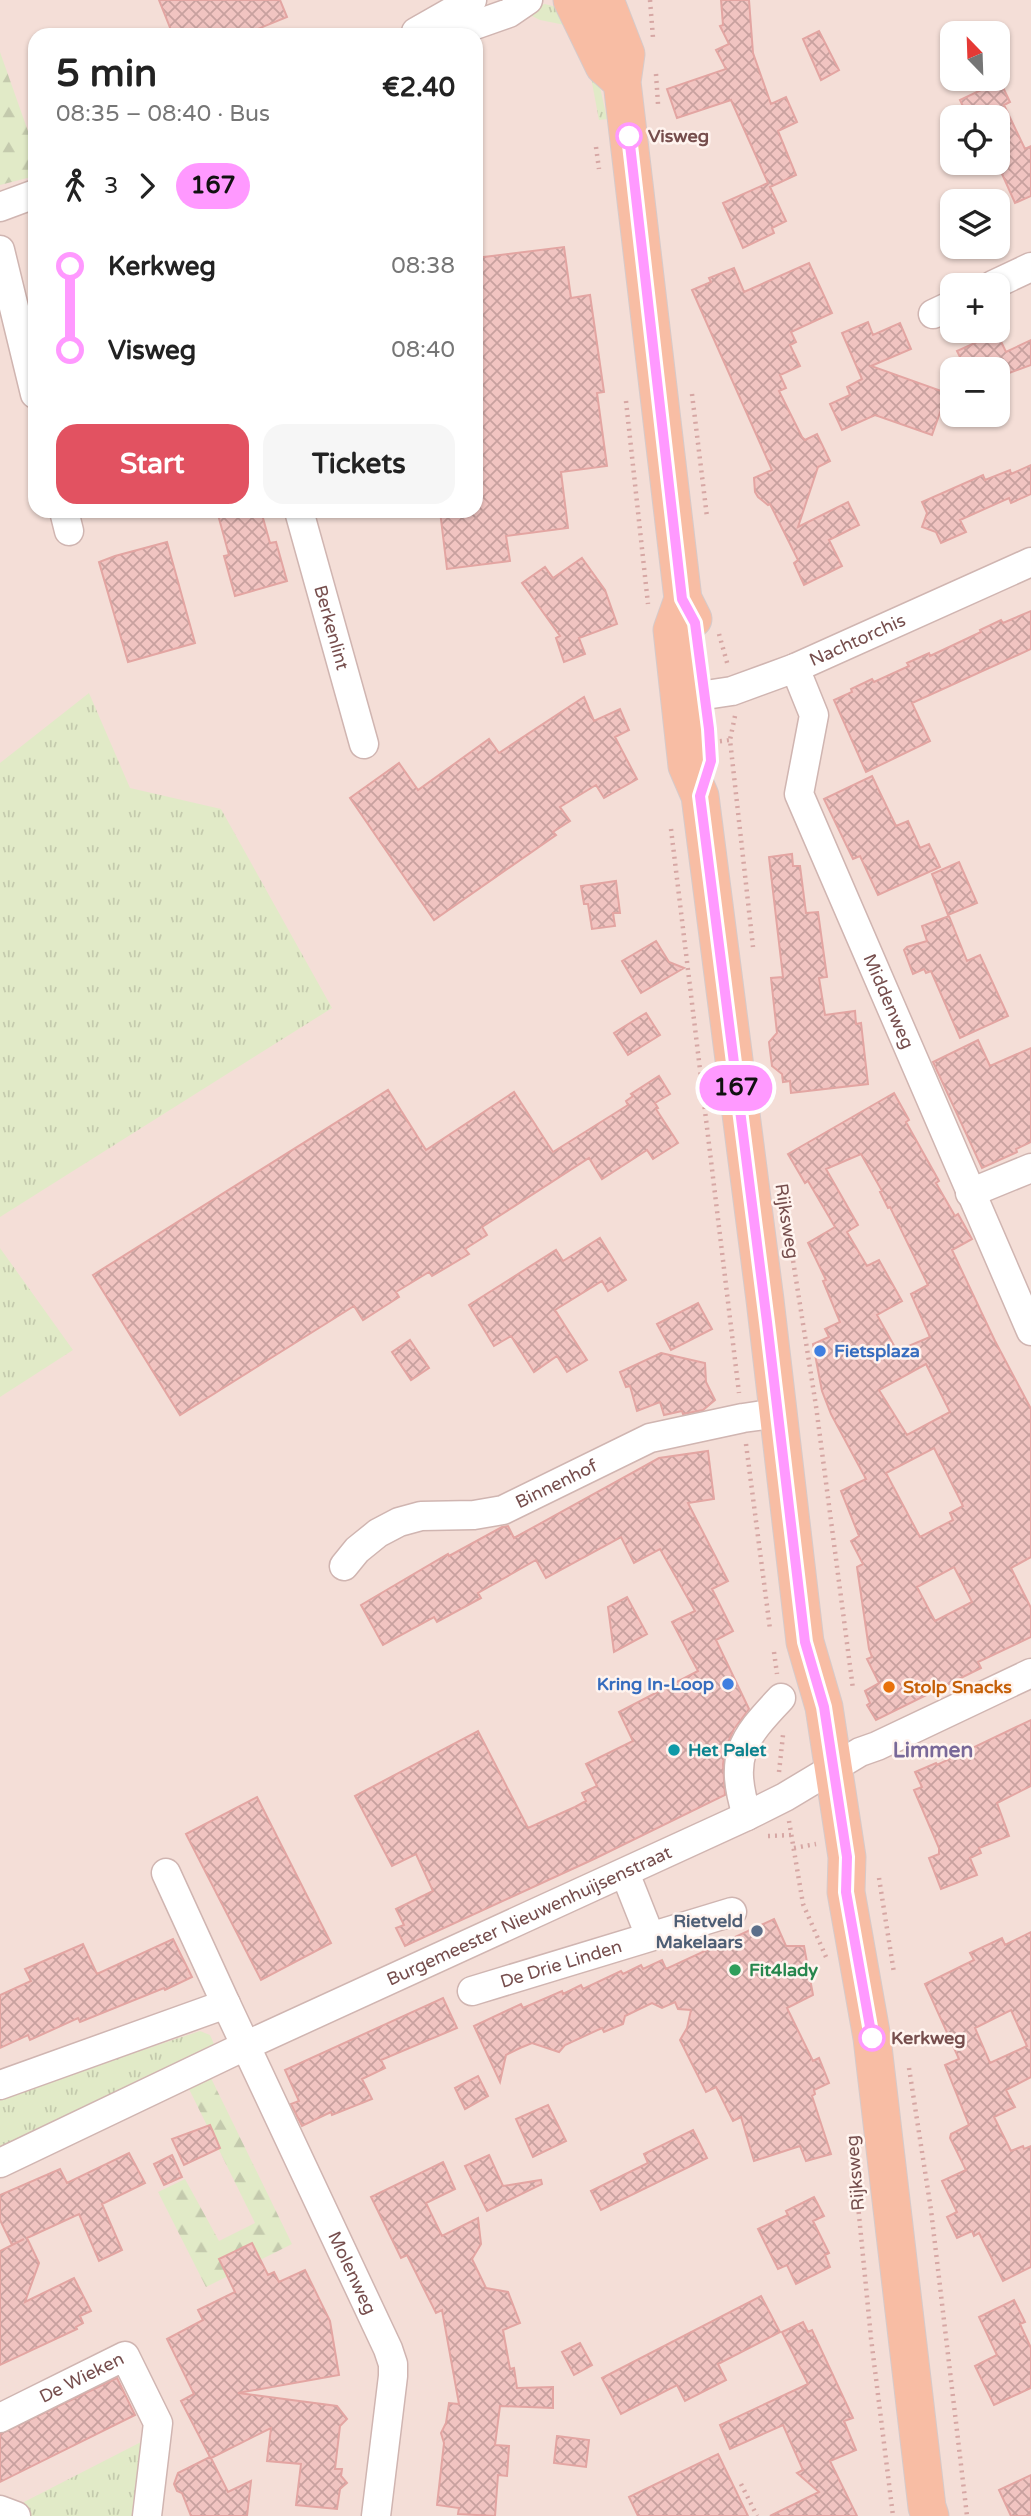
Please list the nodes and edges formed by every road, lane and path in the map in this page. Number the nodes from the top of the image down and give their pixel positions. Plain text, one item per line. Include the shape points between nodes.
1 (472, 0) edge
2 (528, 0) edge
3 (572, 0) edge
4 (606, 0) edge
5 (423, 28) edge
6 (467, 28) edge
7 (622, 82) junction
8 (28, 197) edge
9 (0, 207) edge
10 (0, 250) edge
11 (1031, 267) edge
12 (1010, 277) edge
13 (28, 365) edge
14 (301, 518) edge
15 (1031, 562) edge
16 (795, 668) junction
17 (692, 698) junction
18 (730, 740) dead end
19 (364, 744) dead end
20 (753, 948) dead end
21 (1031, 1168) edge
22 (970, 1193) junction
23 (791, 1247) dead end
24 (1031, 1331) edge
25 (778, 1413) junction
26 (344, 1566) dead end
27 (1031, 1673) edge
28 (781, 1698) dead end
29 (854, 1701) dead end
30 (783, 1727) dead end
31 (810, 1782) junction
32 (747, 1816) junction
33 (792, 1835) dead end
34 (878, 1872) dead end
35 (166, 1873) dead end
36 (625, 1873) junction
37 (732, 1912) dead end
38 (650, 1937) junction
39 (829, 1964) dead end
40 (895, 1978) dead end
41 (472, 1991) dead end
42 (226, 2004) junction
43 (245, 2046) junction
44 (907, 2060) dead end
45 (0, 2085) edge
46 (0, 2163) edge
47 (857, 2192) dead end
48 (0, 2418) edge
49 (741, 2484) dead end
50 (0, 2510) edge
51 (918, 2514) edge
52 (16, 2516) edge
53 (147, 2516) edge
54 (376, 2516) edge
55 (757, 2516) edge
56 (967, 2516) edge

1 - 5 street
2 - 6 street
3 - 7 main road via 604,66
4 - 7 main road, Rijksweg via 626,54
7 - 17 main road, Rijksweg via 682,599 672,630
8 - 9 street
10 - 13 street
11 - 12 street
14 - 19 street, Berkenlint
15 - 16 street, Nachtorchis
16 - 17 street, Nachtorchis via 732,691
16 - 22 street, Middenweg via 814,715 799,794
17 - 25 main road, Rijksweg via 687,766 700,796
18 - 20 path
21 - 22 street
22 - 24 street, Middenweg
23 - 29 path, Rijksweg
25 - 26 street, Binnenhof via 650,1438 503,1510 399,1522 378,1533
25 - 31 main road, Rijksweg via 805,1642 824,1707
27 - 31 street via 860,1752
28 - 32 street via 743,1743 740,1795
30 - 31 path via 779,1773
31 - 32 street, Burgemeester Nieuwenhuijsenstraat
31 - 51 main road, Rijksweg via 847,1857 846,1892 872,2038
32 - 36 street, Burgemeester Nieuwenhuijsenstraat
33 - 39 path via 803,1904
34 - 40 path
35 - 42 street
36 - 38 street
36 - 43 street, Burgemeester Nieuwenhuijsenstraat
37 - 38 street, De Drie Linden
38 - 41 street, De Drie Linden
42 - 43 street
42 - 45 street
43 - 46 street, Burgemeester Nieuwenhuijsenstraat
43 - 54 street, Molenweg via 393,2364
44 - 56 path via 931,2210
47 - 51 path, Rijksweg via 871,2338
48 - 53 street, De Wieken via 125,2356 158,2423
49 - 55 path
50 - 52 street

